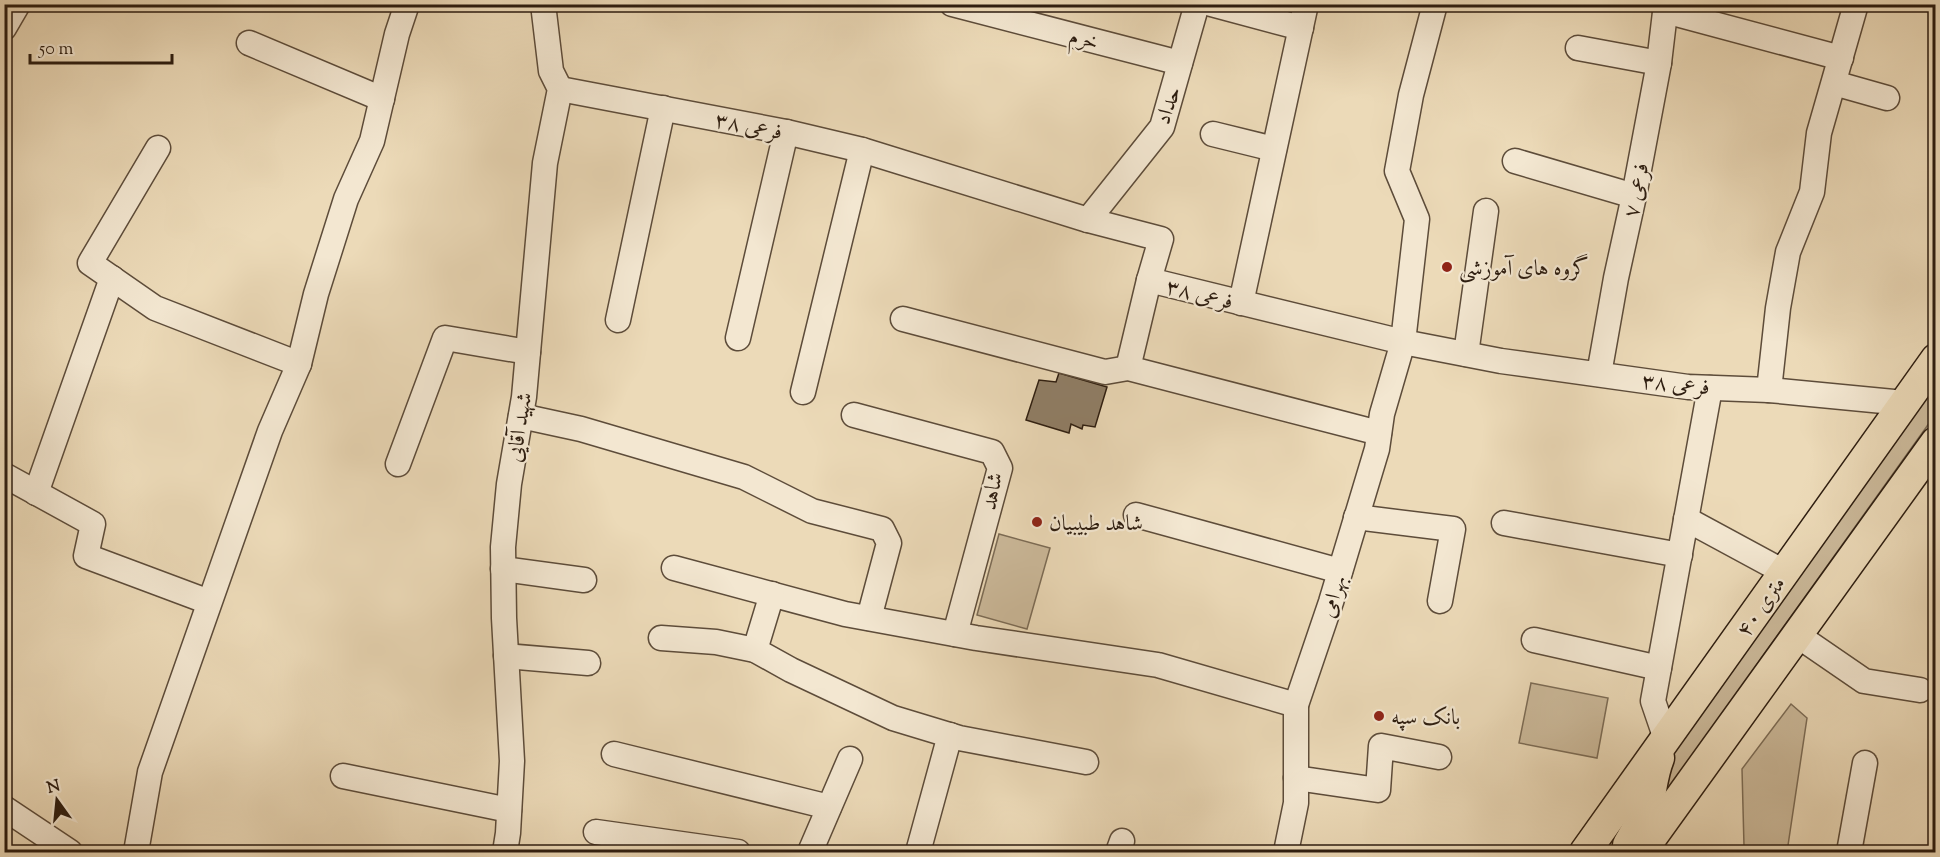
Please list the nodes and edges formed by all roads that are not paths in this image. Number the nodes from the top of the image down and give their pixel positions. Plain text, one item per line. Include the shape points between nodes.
1 (18, 4) edge
2 (407, 4) edge
3 (543, 4) edge
4 (952, 4) edge
5 (1197, 4) edge
6 (1211, 4) edge
7 (1306, 4) edge
8 (1435, 4) edge
9 (1856, 4) edge
10 (1666, 8) edge
11 (4, 28) edge
12 (1301, 28) junction
13 (249, 43) dead end
14 (1578, 48) dead end
15 (1841, 58) junction
16 (1180, 63) junction
17 (1659, 63) junction
18 (1834, 83) junction
19 (560, 89) junction
20 (1887, 98) dead end
21 (382, 99) junction
22 (663, 108) junction
23 (786, 132) junction
24 (1213, 134) dead end
25 (158, 148) dead end
26 (1274, 148) junction
27 (862, 150) junction
28 (1515, 161) dead end
29 (1634, 196) junction
30 (1486, 211) dead end
31 (1088, 220) junction
32 (112, 278) junction
33 (1149, 280) junction
34 (1241, 303) junction
35 (903, 319) dead end
36 (618, 320) dead end
37 (738, 338) dead end
38 (1403, 342) junction
39 (528, 351) junction
40 (1466, 354) junction
41 (1935, 359) edge
42 (299, 364) junction
43 (1128, 368) junction
44 (1599, 374) junction
45 (1710, 388) junction
46 (1769, 390) junction
47 (803, 392) dead end
48 (1905, 403) junction
49 (854, 415) dead end
50 (521, 416) junction
51 (1379, 433) junction
52 (1932, 452) edge
53 (398, 464) dead end
54 (4, 475) edge
55 (36, 493) junction
56 (1136, 515) dead end
57 (1356, 517) junction
58 (1686, 519) junction
59 (1503, 523) dead end
60 (1680, 555) junction
61 (674, 568) dead end
62 (503, 570) junction
63 (1340, 571) junction
64 (1784, 572) junction
65 (584, 580) dead end
66 (772, 594) junction
67 (1440, 601) dead end
68 (209, 602) junction
69 (868, 618) junction
70 (955, 634) junction
71 (1797, 635) junction
72 (661, 638) dead end
73 (1534, 640) dead end
74 (755, 650) junction
75 (506, 656) junction
76 (588, 663) dead end
77 (1659, 668) junction
78 (1920, 690) dead end
79 (1296, 705) junction
80 (950, 735) junction
81 (1666, 739) junction
82 (614, 754) dead end
83 (1439, 757) dead end
84 (849, 759) dead end
85 (1086, 762) dead end
86 (1865, 763) dead end
87 (344, 776) dead end
88 (1296, 778) junction
89 (829, 807) junction
90 (4, 808) edge
91 (509, 810) junction
92 (596, 832) dead end
93 (70, 852) edge
94 (136, 852) edge
95 (505, 852) edge
96 (728, 852) edge
97 (810, 852) edge
98 (918, 852) edge
99 (1286, 852) edge
100 (1585, 852) edge
101 (1623, 852) edge
102 (1641, 852) edge
103 (1850, 852) edge

1 - 11 street
2 - 21 street
3 - 19 street via 551,71
4 - 16 street, خرم
5 - 16 street, حداد
6 - 12 street
7 - 12 street
8 - 38 street, بهرامی via 1411,95 1397,171 1417,219
9 - 15 street
10 - 15 street
10 - 17 street, فرعی ۷
12 - 26 street
13 - 21 street
14 - 17 street
15 - 18 street
16 - 31 street, حداد via 1162,127
17 - 29 street, فرعی ۷
18 - 20 street
18 - 46 street via 1819,133 1812,192 1788,252
19 - 22 street, فرعی ۳۸
19 - 39 street, شهید آقایی via 545,163
21 - 42 street via 372,141 346,199 316,294
22 - 23 street, فرعی ۳۸
22 - 36 street
23 - 27 street, فرعی ۳۸
23 - 37 street
24 - 26 street
25 - 32 street via 90,263
26 - 34 street
27 - 31 street, فرعی ۳۸
27 - 47 street
28 - 29 street
29 - 44 street, فرعی ۷
30 - 40 street
31 - 33 street, فرعی ۳۸ via 1161,239
32 - 42 street via 155,308
32 - 55 street
33 - 34 street, فرعی ۳۸
33 - 43 street
34 - 38 street, فرعی ۳۸
35 - 43 street via 1105,372
38 - 40 street, فرعی ۳۸
38 - 51 street, بهرامی
39 - 50 street, شهید آقایی
39 - 53 street via 445,338
40 - 44 street, فرعی ۳۸
41 - 48 main road, ۴۰ متری
42 - 68 street via 270,430
43 - 51 street
44 - 45 street, فرعی ۳۸
45 - 46 street, فرعی ۳۸
45 - 58 street
46 - 48 street, فرعی ۳۸
48 - 64 main road, ۴۰ متری
49 - 70 street, شاهد via 992,452 1000,468
50 - 62 street, شهید آقایی via 509,484
50 - 69 street via 581,429 744,477 812,511 882,529 889,543
51 - 57 street, بهرامی
52 - 71 main road, ۴۰ متری
54 - 55 street
55 - 68 street via 93,524 86,556
56 - 63 street
57 - 63 street, بهرامی
57 - 67 street via 1453,529
58 - 60 street
58 - 64 street
59 - 60 street
60 - 77 street
61 - 66 street
62 - 65 street
62 - 75 street, شهید آقایی
63 - 79 street, بهرامی
64 - 81 main road, ۴۰ متری
66 - 69 street
66 - 74 street
68 - 94 street via 150,772
69 - 70 street
70 - 79 street via 1158,665
71 - 78 street via 1864,681
71 - 102 main road, ۴۰ متری
72 - 74 street
73 - 77 street
74 - 80 street via 893,718
75 - 76 street
75 - 91 street, شهید آقایی via 512,761
77 - 81 street via 1653,701
79 - 88 street, بهرامی
80 - 85 street
80 - 98 street
81 - 100 main road, ۴۰ متری
81 - 101 main road via 1653,773 1649,803
82 - 89 street
83 - 88 street via 1381,746 1378,790
84 - 89 street
86 - 103 street
87 - 91 street
88 - 99 street, بهرامی via 1296,803
89 - 97 street
90 - 93 street
91 - 95 street, شهید آقایی
92 - 96 street

